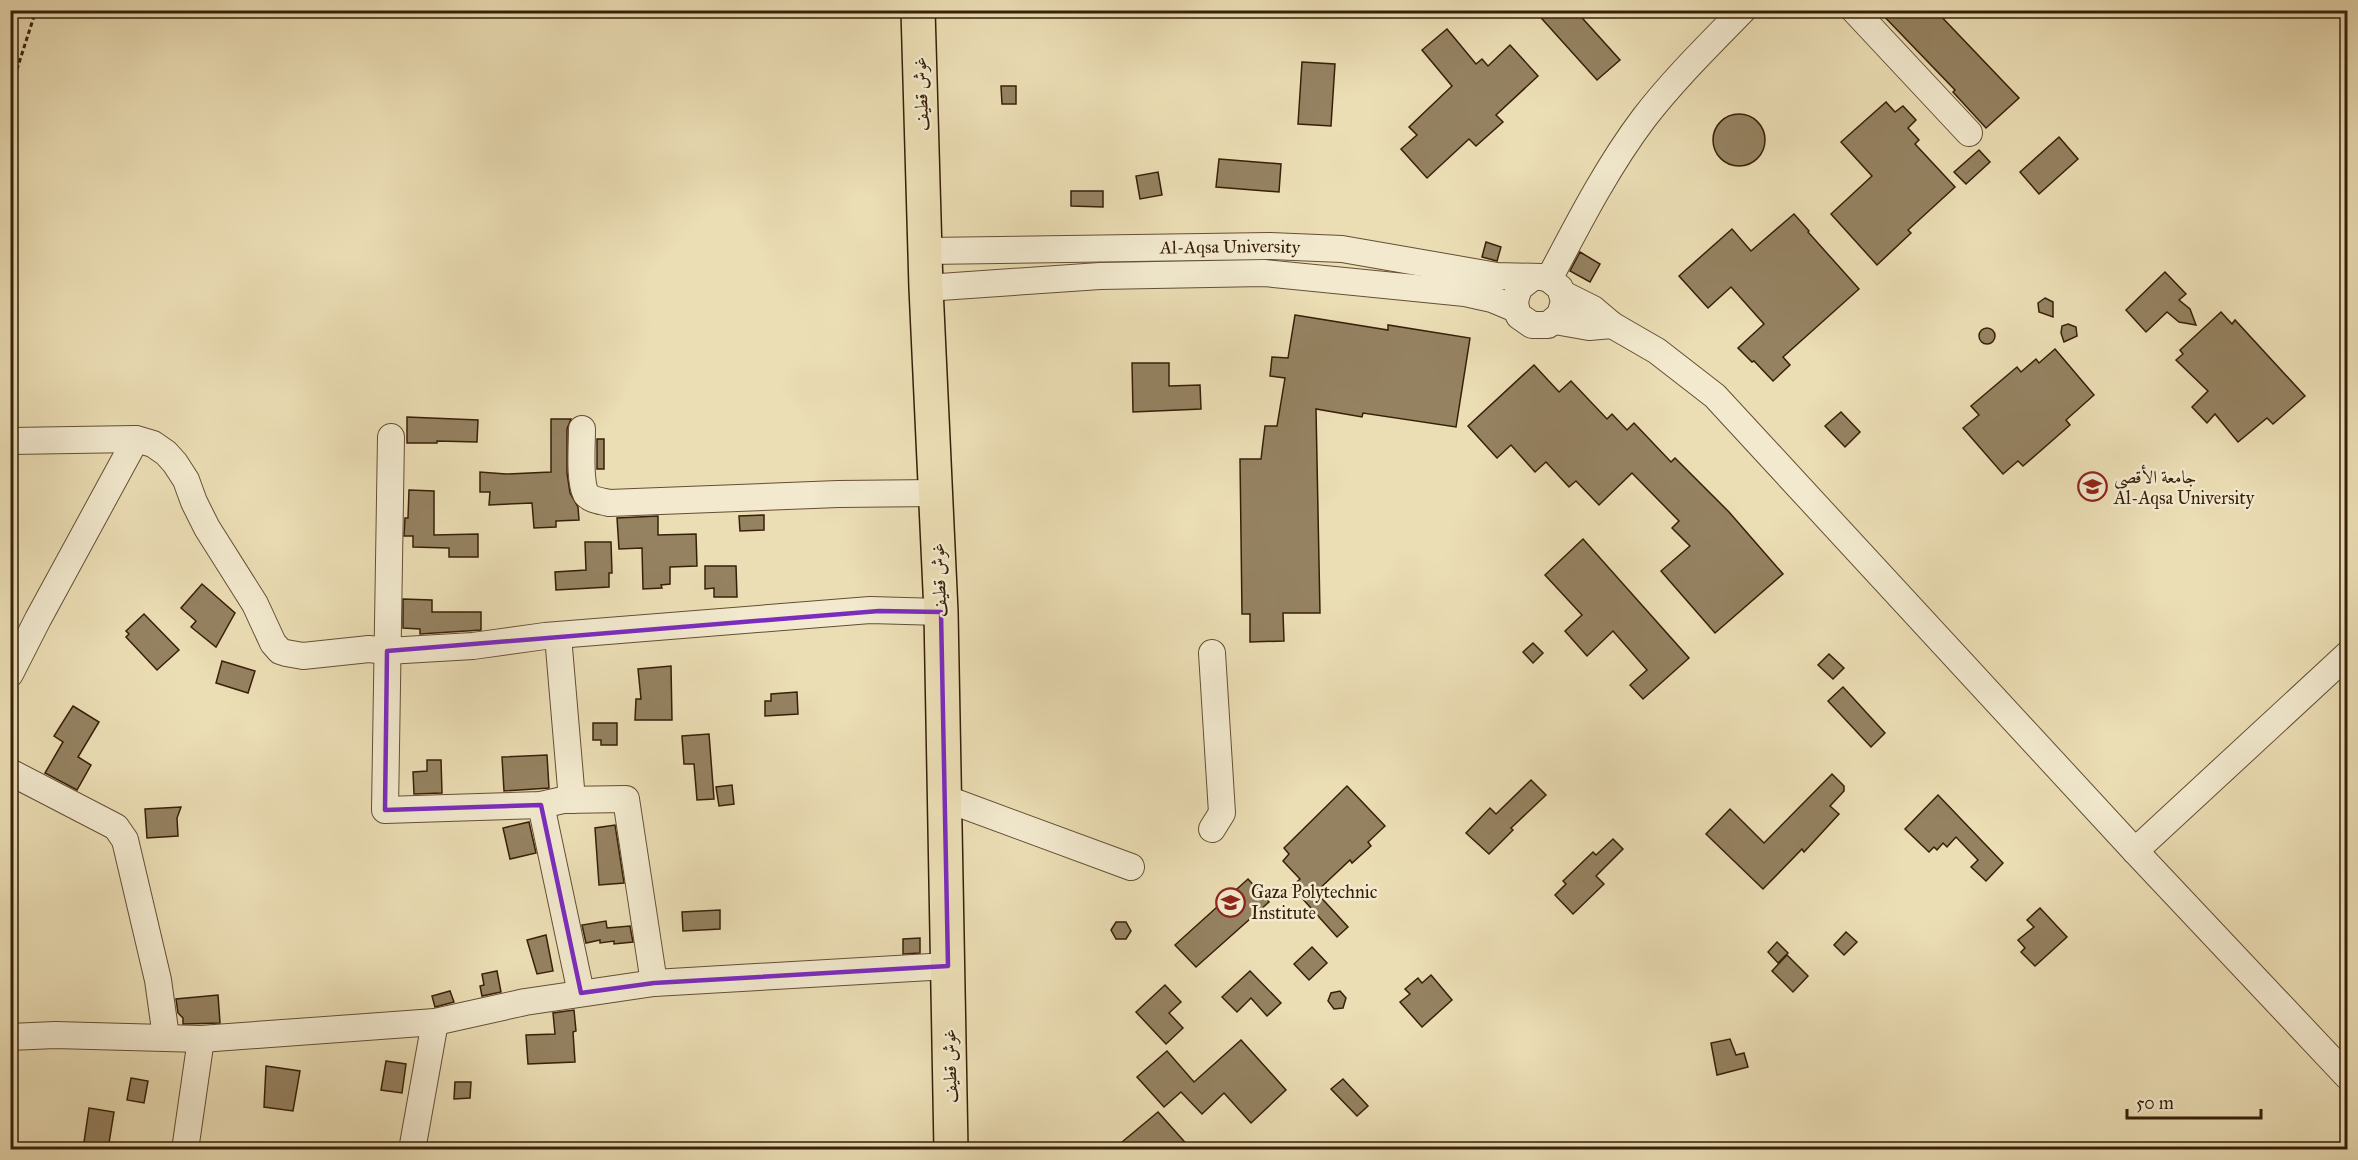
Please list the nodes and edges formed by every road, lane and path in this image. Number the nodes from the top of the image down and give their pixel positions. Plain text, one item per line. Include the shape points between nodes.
1 (36, 10) edge
2 (918, 10) edge
3 (1743, 10) edge
4 (1854, 10) edge
5 (10, 91) edge
6 (1969, 133) dead end
7 (926, 251) junction
8 (1549, 283) junction
9 (926, 288) junction
10 (1516, 309) junction
11 (1555, 321) junction
12 (1612, 325) junction
13 (582, 429) dead end
14 (391, 437) dead end
15 (136, 439) junction
16 (10, 441) edge
17 (936, 493) junction
18 (940, 612) junction
19 (558, 636) junction
20 (387, 651) junction
21 (1212, 653) dead end
22 (2348, 654) edge
23 (10, 674) edge
24 (10, 772) edge
25 (944, 798) junction
26 (572, 800) junction
27 (541, 805) junction
28 (1212, 829) dead end
29 (2135, 851) junction
30 (1131, 867) dead end
31 (948, 966) junction
32 (654, 983) junction
33 (581, 993) junction
34 (435, 1023) junction
35 (10, 1036) edge
36 (166, 1037) junction
37 (201, 1039) junction
38 (2348, 1077) edge
39 (185, 1149) edge
40 (412, 1149) edge
41 (951, 1149) edge

1 - 5 path
2 - 7 main road, غوش قطيف
3 - 8 street via 1643,119 1582,216
4 - 6 street
7 - 8 street, Al-Aqsa University via 1308,246
7 - 9 main road, غوش قطيف
8 - 10 street via 1519,288
8 - 11 street via 1563,309
8 - 12 street
9 - 10 street, Al-Aqsa University via 1100,276 1264,273 1465,293
9 - 17 main road, غوش قطيف
10 - 11 street via 1532,325
11 - 12 street via 1589,327
12 - 29 street via 1657,351 1715,396
13 - 17 street via 586,494 609,503
14 - 20 street
15 - 16 street
15 - 20 street via 153,444 175,463 207,528 280,651 303,656 369,649
15 - 23 street
17 - 18 main road, غوش قطيف
18 - 19 street via 870,610
18 - 25 main road, غوش قطيف
19 - 20 street
19 - 26 street
20 - 27 street via 385,810
21 - 28 street via 1222,813
22 - 29 street
24 - 36 street via 120,831 158,980
25 - 30 street
25 - 31 main road, غوش قطيف
26 - 27 street
26 - 32 street via 626,799
27 - 33 street
29 - 38 street
31 - 32 street
31 - 41 main road, غوش قطيف
32 - 33 street
33 - 34 street
34 - 37 street
34 - 40 street
35 - 36 street
36 - 37 street
37 - 39 street

